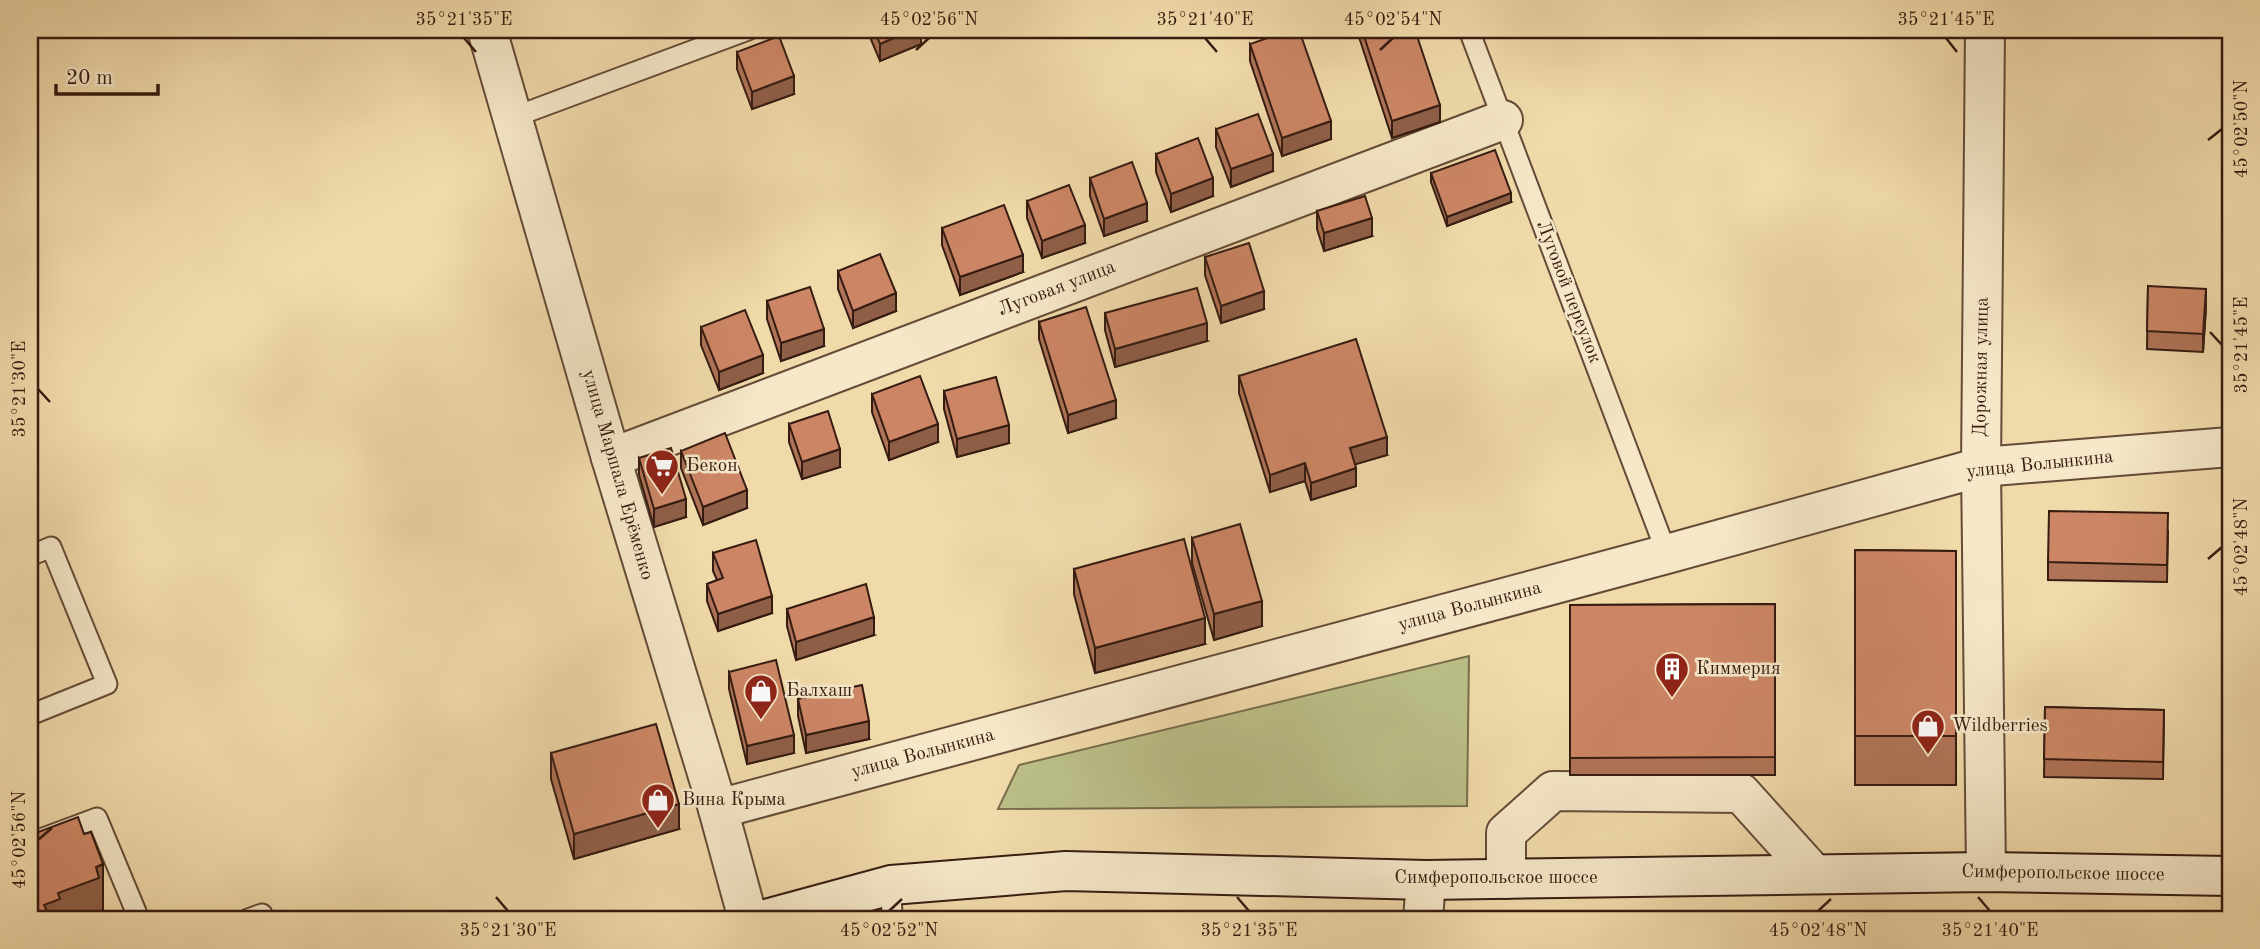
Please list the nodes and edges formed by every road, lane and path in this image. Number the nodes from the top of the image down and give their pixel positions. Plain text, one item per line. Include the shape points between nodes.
1 (487, 30) edge
2 (748, 30) edge
3 (1469, 30) edge
4 (1985, 30) edge
5 (514, 117) junction
6 (1503, 120) junction
7 (2230, 447) edge
8 (611, 458) junction
9 (1981, 467) junction
10 (1667, 554) junction
11 (30, 556) edge
12 (30, 715) edge
13 (718, 809) junction
14 (30, 844) edge
15 (1986, 872) junction
16 (1814, 874) junction
17 (2230, 876) edge
18 (1506, 879) junction
19 (1426, 880) junction
20 (891, 902) edge
21 (139, 919) edge
22 (748, 919) edge
23 (766, 919) edge
24 (1423, 919) edge

1 - 5 street, улица Маршала Ерёменко
2 - 5 lane
3 - 6 lane, Луговой переулок
4 - 9 street, Дорожная улица
5 - 8 street, улица Маршала Ерёменко
6 - 8 street, Луговая улица
6 - 10 lane, Луговой переулок
7 - 9 street, улица Волынкина
8 - 13 street, улица Маршала Ерёменко
9 - 10 street, улица Волынкина
9 - 15 street, Дорожная улица
10 - 13 street, улица Волынкина
11 - 12 lane via 51,547 107,684
13 - 22 street, улица Маршала Ерёменко
14 - 21 lane via 97,818
15 - 16 street, Симферопольское шоссе
15 - 17 street, Симферопольское шоссе
16 - 18 street, Симферопольское шоссе
16 - 18 street via 1741,793 1553,791 1506,833
18 - 19 street, Симферопольское шоссе
19 - 20 street, Симферопольское шоссе via 1066,871
19 - 24 street
20 - 23 street, Симферопольское шоссе

